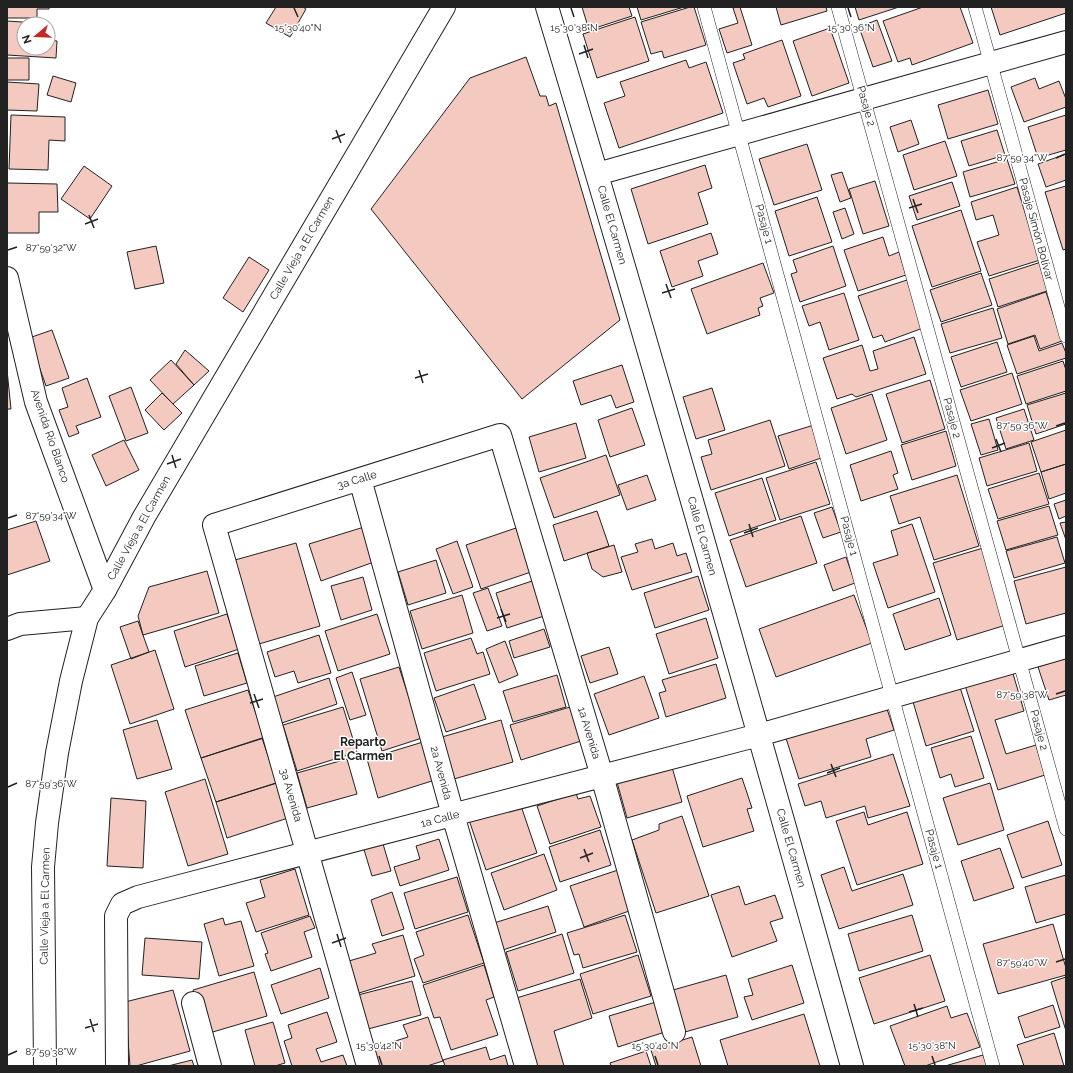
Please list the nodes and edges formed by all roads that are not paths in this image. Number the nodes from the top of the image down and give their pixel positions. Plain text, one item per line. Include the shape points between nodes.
1 (444, 7) edge
2 (547, 7) edge
3 (704, 7) edge
4 (838, 7) edge
5 (975, 7) edge
6 (1066, 42) edge
7 (991, 63) junction
8 (864, 99) junction
9 (740, 134) junction
10 (598, 174) junction
11 (7, 278) edge
12 (1066, 336) edge
13 (500, 435) joint
14 (360, 479) junction
15 (214, 524) joint
16 (105, 590) junction
17 (87, 618) junction
18 (7, 629) edge
19 (1066, 647) edge
20 (1019, 660) junction
21 (893, 697) junction
22 (759, 735) junction
23 (602, 776) junction
24 (453, 815) junction
25 (1066, 829) edge
26 (307, 853) junction
27 (192, 1003) dead end
28 (674, 1032) dead end
29 (45, 1066) edge
30 (116, 1066) edge
31 (210, 1066) edge
32 (368, 1066) edge
33 (526, 1066) edge
34 (852, 1066) edge
35 (992, 1066) edge

1 - 16 street, Calle Vieja a El Carmen via 144,517
2 - 10 street, Calle El Carmen
3 - 9 lane, Pasaje 1
4 - 8 lane, Pasaje 2
5 - 7 lane, Pasaje Simón Bolívar
6 - 7 street
7 - 8 street
7 - 12 lane, Pasaje Simón Bolívar
8 - 9 street
8 - 20 lane, Pasaje 2
9 - 10 street
9 - 21 lane, Pasaje 1
10 - 22 street, Calle El Carmen
11 - 16 street, Avenida Río Blanco via 36,402
13 - 14 street, 3a Calle
13 - 23 street, 1a Avenida
14 - 15 street, 3a Calle
14 - 24 street, 2a Avenida
15 - 26 street, 3a Avenida
16 - 17 street, Calle Vieja a El Carmen
17 - 18 street via 20,624
17 - 29 street, Calle Vieja a El Carmen via 58,746 47,823 43,867
19 - 20 street, 1a Calle
20 - 21 street, 1a Calle
20 - 25 lane, Pasaje 2
21 - 22 street, 1a Calle
21 - 35 lane, Pasaje 1
22 - 23 street, 1a Calle
22 - 34 street, Calle El Carmen
23 - 24 street, 1a Calle
23 - 28 street, 1a Avenida
24 - 26 street, 1a Calle
24 - 33 street, 2a Avenida
26 - 30 street, 1a Calle via 138,897 122,904 116,916
26 - 32 street, 3a Avenida
27 - 31 street

